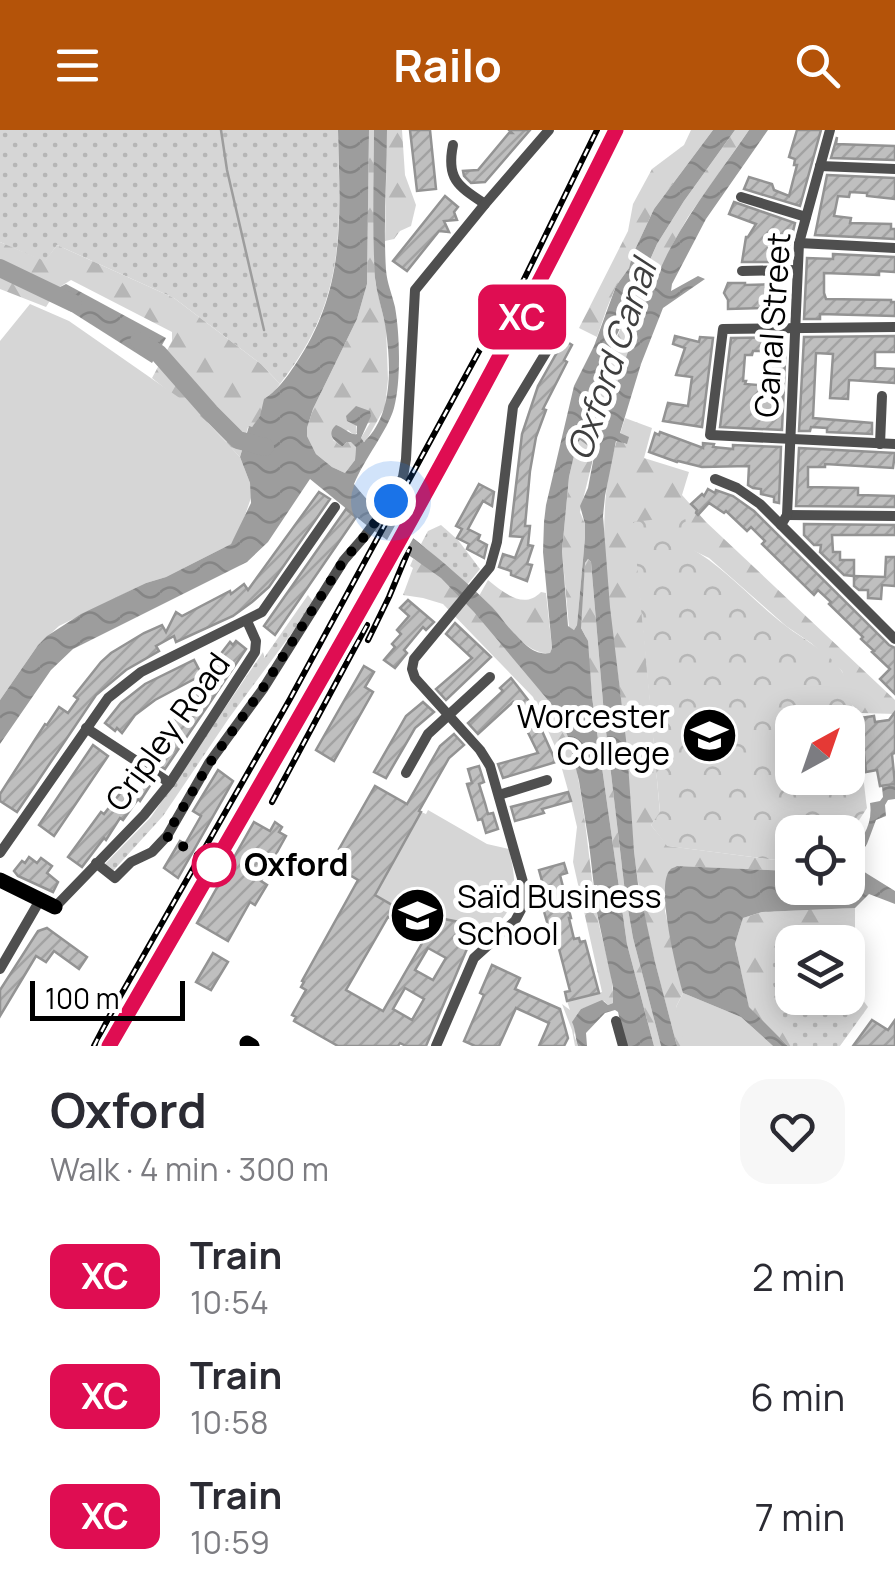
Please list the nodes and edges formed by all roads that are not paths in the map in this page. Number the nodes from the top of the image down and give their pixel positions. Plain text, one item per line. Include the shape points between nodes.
1 (549, 130) edge
2 (830, 130) edge
3 (453, 145) dead end
4 (820, 166) junction
5 (895, 169) edge
6 (741, 197) dead end
7 (485, 204) junction
8 (806, 218) junction
9 (799, 243) junction
10 (895, 248) edge
11 (797, 270) junction
12 (742, 271) dead end
13 (565, 321) dead end
14 (895, 327) edge
15 (794, 329) junction
16 (882, 396) dead end
17 (791, 440) junction
18 (880, 444) junction
19 (895, 444) edge
20 (715, 479) dead end
21 (335, 508) dead end
22 (895, 516) edge
23 (784, 520) junction
24 (246, 620) junction
25 (895, 639) edge
26 (490, 677) dead end
27 (448, 717) junction
28 (86, 728) junction
29 (406, 773) dead end
30 (547, 780) dead end
31 (170, 783) junction
32 (499, 795) junction
33 (0, 853) edge
34 (96, 863) junction
35 (0, 880) edge
36 (48, 904) junction
37 (0, 969) edge
38 (616, 1021) dead end
39 (436, 1046) edge
40 (623, 1046) edge

1 - 7 street
2 - 4 street, Canal Street
3 - 7 street via 454,179
4 - 5 street
4 - 8 street, Canal Street
6 - 8 street
7 - 34 street via 415,290 406,459 386,508 344,560 166,836 115,878
8 - 9 street, Canal Street
9 - 10 street
9 - 11 street, Canal Street
11 - 12 street
11 - 15 street, Canal Street
13 - 27 street via 513,407 490,567 414,659 415,678
14 - 15 street
15 - 17 street, Canal Street
15 - 17 street via 723,329 710,435
16 - 18 street
17 - 18 street
17 - 23 street, Canal Street
18 - 19 street
20 - 23 street
21 - 24 street via 262,612
22 - 23 street
23 - 25 street
24 - 28 street via 141,672 108,698
24 - 31 street, Cripley Road via 255,652
26 - 27 street
27 - 29 street via 428,734
27 - 32 street via 485,756
28 - 31 street
28 - 33 street
30 - 32 street
31 - 34 street, Cripley Road
32 - 39 street via 524,906 474,958
34 - 36 street, Cripley Road
35 - 36 main road
36 - 37 street, Cripley Road
38 - 40 street

